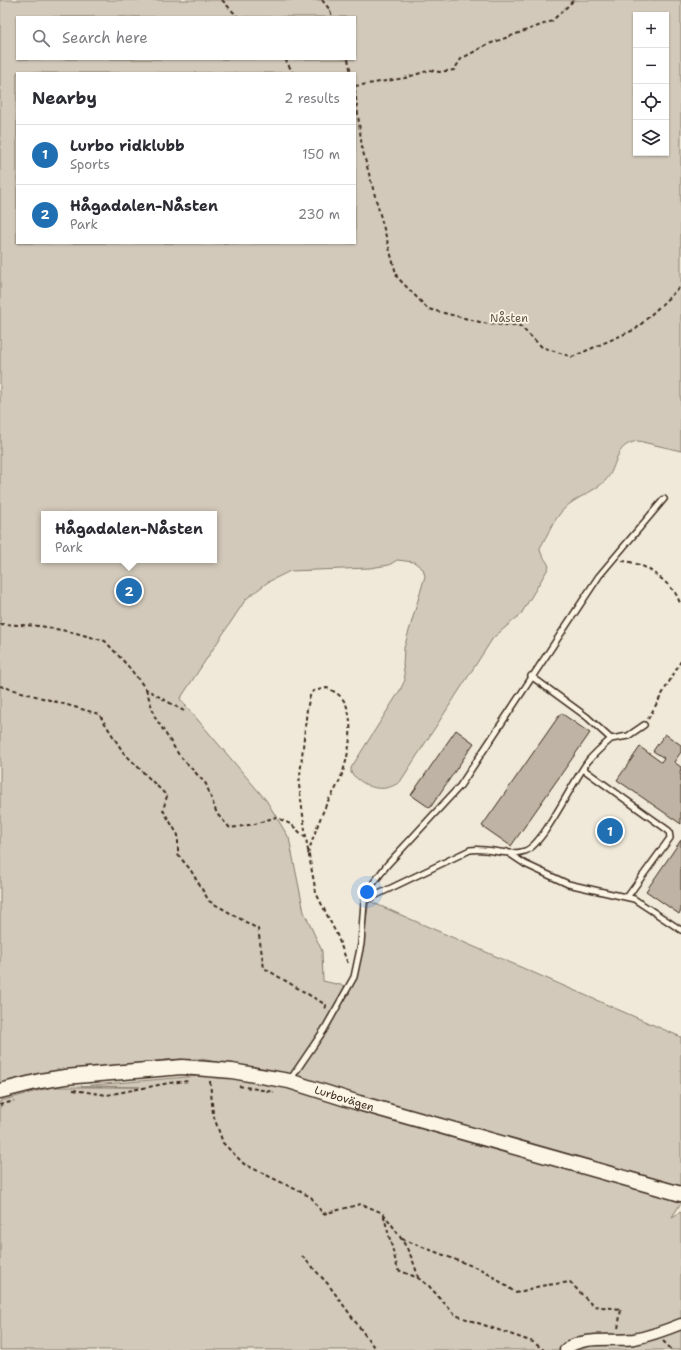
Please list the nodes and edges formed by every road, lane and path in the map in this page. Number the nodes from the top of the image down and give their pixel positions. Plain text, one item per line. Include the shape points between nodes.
1 (222, 0) edge
2 (322, 0) edge
3 (574, 0) edge
4 (237, 16) edge
5 (332, 16) edge
6 (286, 60) edge
7 (348, 60) edge
8 (292, 72) edge
9 (351, 72) edge
10 (356, 86) edge
11 (356, 98) edge
12 (681, 286) edge
13 (664, 499) dead end
14 (608, 564) junction
15 (681, 604) edge
16 (0, 624) edge
17 (681, 661) edge
18 (531, 676) junction
19 (0, 686) edge
20 (146, 689) junction
21 (184, 711) dead end
22 (644, 726) joint
23 (612, 739) junction
24 (583, 769) junction
25 (306, 838) junction
26 (507, 852) junction
27 (308, 854) junction
28 (628, 896) junction
29 (364, 902) junction
30 (681, 930) edge
31 (354, 978) junction
32 (324, 1030) junction
33 (192, 1081) dead end
34 (205, 1081) dead end
35 (210, 1081) junction
36 (214, 1081) dead end
37 (289, 1081) junction
38 (234, 1085) dead end
39 (69, 1090) dead end
40 (0, 1091) edge
41 (16, 1101) dead end
42 (0, 1106) edge
43 (681, 1194) edge
44 (383, 1213) junction
45 (402, 1240) junction
46 (302, 1256) dead end
47 (418, 1278) junction
48 (681, 1324) edge
49 (611, 1340) junction
50 (376, 1350) edge
51 (544, 1350) edge
52 (566, 1350) edge

1 - 4 path
2 - 5 path
3 - 10 path via 552,21 486,45 461,58 454,70 430,70 405,78
6 - 8 path
7 - 9 path
11 - 12 path via 362,148 397,277 428,309 488,324 520,326 542,347 572,357 636,329
13 - 14 lane
14 - 15 path via 622,561 644,566 673,590
14 - 18 lane
16 - 20 path via 41,626 105,641
17 - 22 path
18 - 23 lane via 587,716
18 - 29 lane via 460,786 387,865 372,885
19 - 32 path via 99,714 123,752 167,796 163,810 178,835 178,855 190,869 209,901 258,929 264,968 326,1004
20 - 21 path
20 - 25 path via 155,717 179,755 206,784 217,814 230,828 276,817 292,825
22 - 23 lane via 628,736
23 - 24 lane
24 - 26 lane via 536,843 526,851
24 - 28 lane via 669,831 670,838
25 - 27 path
25 - 27 path via 300,785 307,709 313,691 327,688 341,696 346,706 350,744 337,786 313,835
26 - 28 lane via 525,864 568,884
26 - 29 lane via 483,848 470,850
27 - 31 path via 316,893 337,935
28 - 30 lane
29 - 31 lane
31 - 32 lane
32 - 37 lane
33 - 39 path via 107,1095
34 - 35 path
35 - 36 path
35 - 44 path via 213,1114 223,1142 244,1164 311,1197 323,1214 361,1204
37 - 38 path via 275,1092
37 - 40 street, Lurbovägen via 232,1071 182,1067 65,1077
37 - 43 street, Lurbovägen
41 - 42 path
44 - 45 path
44 - 47 path via 398,1270
45 - 47 path
45 - 49 path via 485,1271 516,1293 540,1286 570,1282 593,1306 621,1309 616,1335
46 - 50 path via 345,1307
47 - 51 path via 430,1286 455,1315 533,1342
48 - 49 street via 633,1339
49 - 52 street via 571,1345

